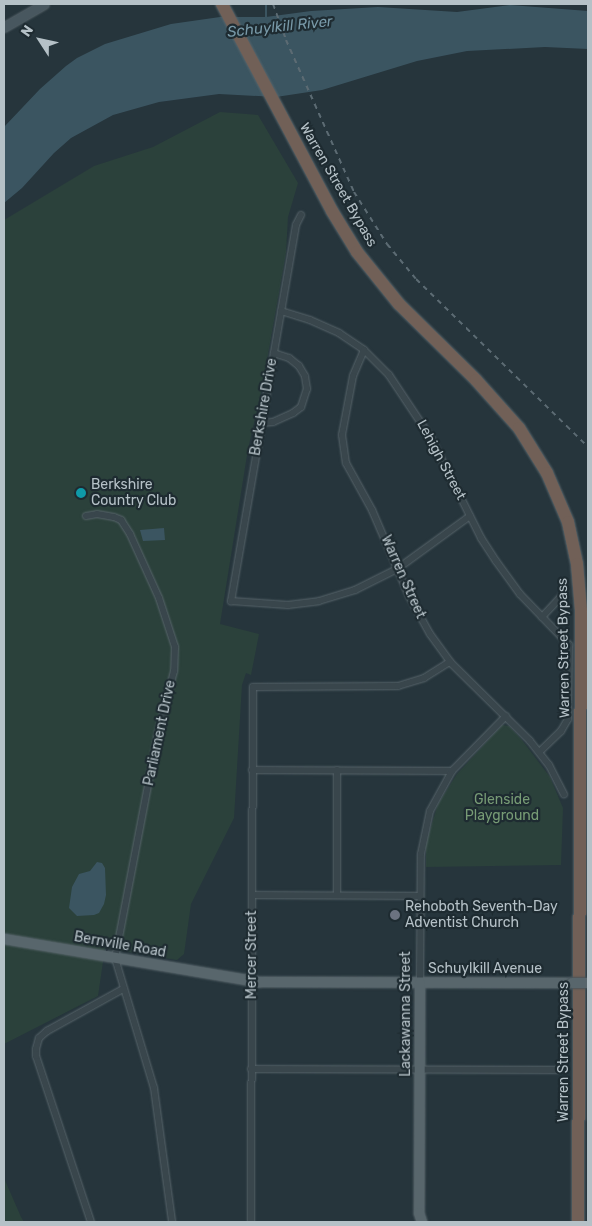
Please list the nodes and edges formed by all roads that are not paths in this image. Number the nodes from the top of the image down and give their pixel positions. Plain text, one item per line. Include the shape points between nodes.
1 (44, 4) edge
2 (222, 4) edge
3 (230, 4) edge
4 (4, 27) edge
5 (290, 125) junction
6 (301, 215) dead end
7 (281, 311) junction
8 (364, 350) junction
9 (274, 353) junction
10 (261, 423) junction
11 (86, 516) dead end
12 (470, 516) junction
13 (397, 569) junction
14 (564, 594) dead end
15 (588, 616) edge
16 (542, 617) junction
17 (450, 662) junction
18 (588, 683) edge
19 (506, 716) junction
20 (540, 752) junction
21 (252, 770) junction
22 (337, 770) junction
23 (452, 771) junction
24 (564, 794) dead end
25 (252, 895) junction
26 (337, 895) junction
27 (420, 896) junction
28 (4, 939) edge
29 (115, 958) junction
30 (232, 977) joint
31 (252, 981) junction
32 (420, 983) junction
33 (588, 983) edge
34 (123, 989) junction
35 (251, 1068) junction
36 (420, 1069) junction
37 (558, 1070) dead end
38 (584, 1142) edge
39 (587, 1169) edge
40 (578, 1201) junction
41 (421, 1221) edge
42 (91, 1222) edge
43 (172, 1222) edge
44 (251, 1222) edge
45 (570, 1222) edge
46 (578, 1222) edge
47 (586, 1222) edge

1 - 4 street
2 - 5 highway, Warren Street Bypass
3 - 5 highway, Warren Street Bypass
5 - 15 highway, Warren Street Bypass via 373,263 404,299 508,404 543,451 563,490 577,531 586,579
5 - 38 highway, Warren Street Bypass via 340,225 368,267 525,436 552,483 570,533 581,611
6 - 7 street, Berkshire Drive via 296,225
7 - 8 street, Lehigh Street via 329,327
7 - 9 street, Berkshire Drive
8 - 12 street, Lehigh Street via 389,375 420,419 443,458
8 - 13 street, Warren Street via 353,376 342,442 346,463 372,510
9 - 10 street, Berkshire Drive
9 - 10 street via 290,358 299,366 308,389 301,407 293,413 273,422
10 - 13 street, Berkshire Drive via 231,601 273,605 306,603 355,590
11 - 29 street, Parliament Drive via 97,514 121,520 159,598 175,647 174,671 158,733
12 - 13 street
12 - 16 street, Lehigh Street via 504,574
13 - 17 street, Warren Street via 414,607
14 - 16 street
16 - 20 street, Lehigh Street via 569,645 567,722
17 - 19 street, Warren Street
17 - 21 street, Mercer Street via 424,678 398,686 253,687
18 - 38 highway, Warren Street Bypass
19 - 20 street, Warren Street
19 - 23 street, Lackawanna Street
20 - 24 street, Warren Street
21 - 22 street
21 - 25 street, Mercer Street
22 - 23 street
22 - 26 street
23 - 27 street, Lackawanna Street via 437,796 425,827
25 - 26 street
25 - 31 street, Mercer Street
26 - 27 street
27 - 32 street, Lackawanna Street
28 - 29 main road, Bernville Road
29 - 30 main road, Bernville Road
29 - 34 street, Parliament Drive
30 - 31 main road, Schuylkill Avenue
31 - 32 main road, Schuylkill Avenue
31 - 35 street, Mercer Street
32 - 33 main road, Schuylkill Avenue, bridge
32 - 36 main road, Lackawanna Street
34 - 42 street via 46,1031 36,1048
34 - 43 street, Parliament Drive via 154,1088
35 - 36 street
35 - 44 street, Mercer Street
36 - 37 street
36 - 41 main road, Lackawanna Street
38 - 39 highway, Warren Street Bypass
38 - 40 highway, Warren Street Bypass
39 - 47 highway, Warren Street Bypass
40 - 45 highway
40 - 46 highway, Warren Street Bypass

